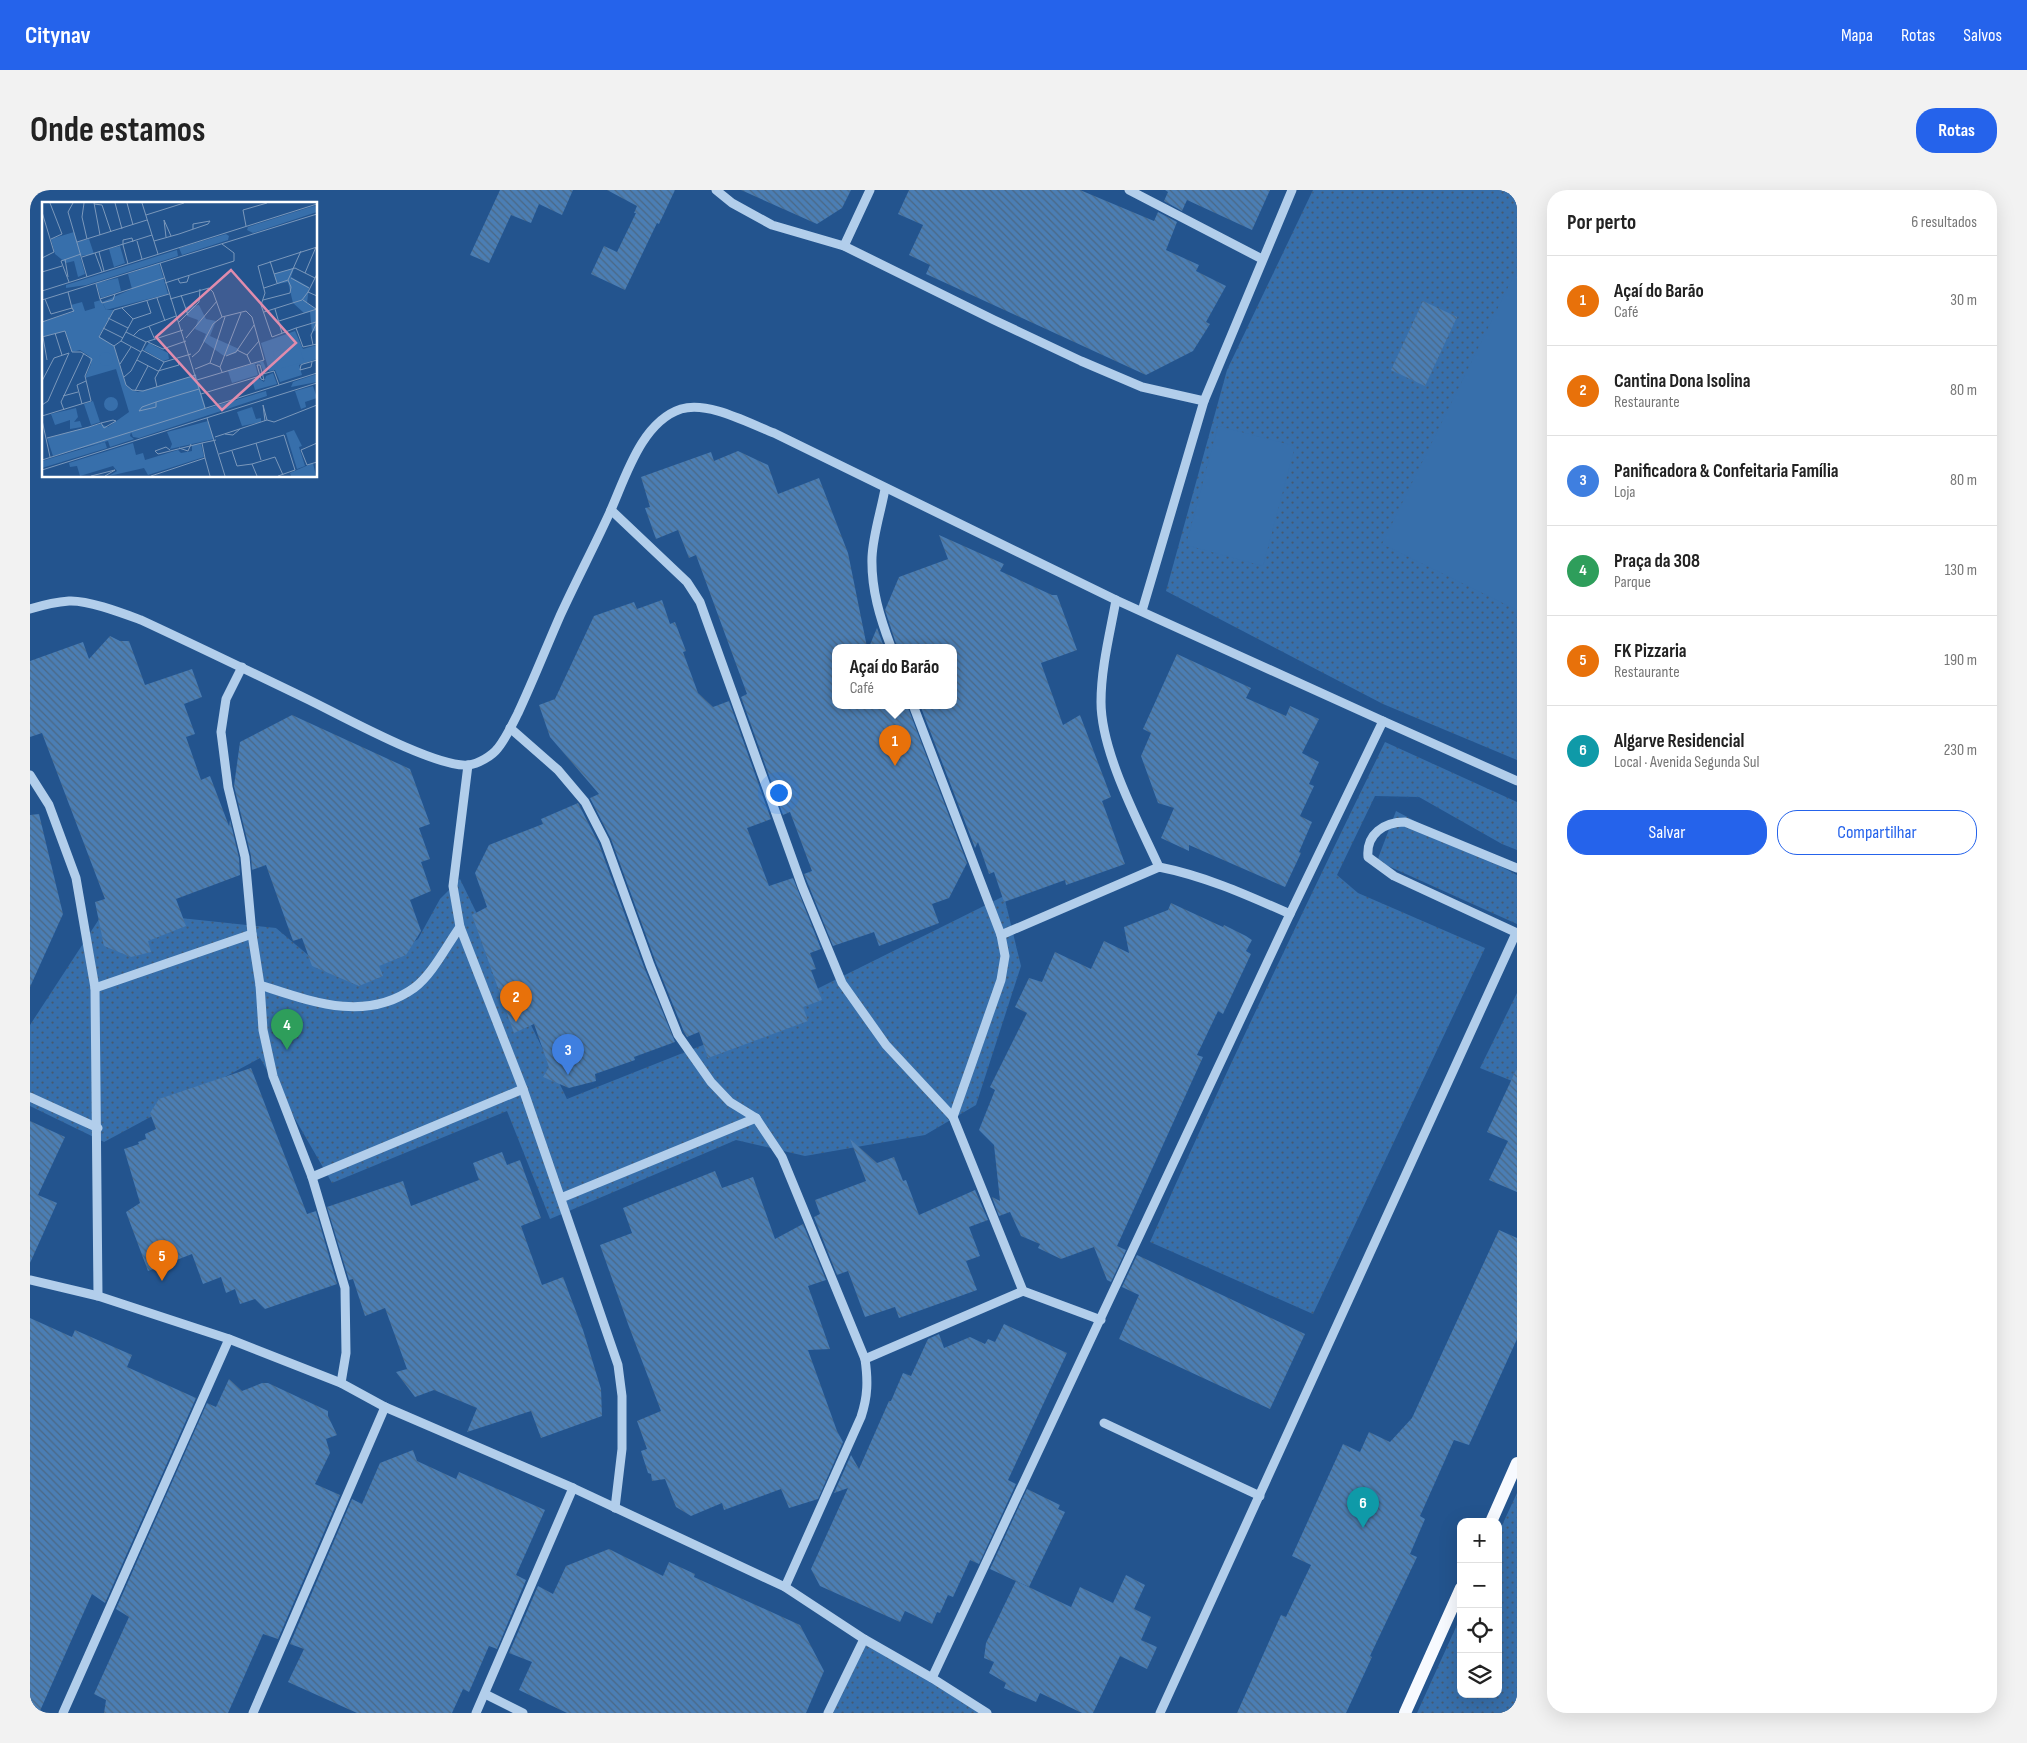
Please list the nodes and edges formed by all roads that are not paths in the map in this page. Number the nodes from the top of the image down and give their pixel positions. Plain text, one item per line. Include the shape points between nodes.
1 (716, 190) edge
2 (870, 190) edge
3 (1129, 190) edge
4 (1292, 190) edge
5 (844, 246) junction
6 (1262, 259) junction
7 (1204, 401) junction
8 (885, 489) junction
9 (611, 510) junction
10 (1116, 600) junction
11 (30, 609) edge
12 (1142, 611) junction
13 (890, 644) edge
14 (242, 667) junction
15 (915, 709) edge
16 (1383, 721) junction
17 (510, 728) junction
18 (468, 765) junction
19 (30, 775) edge
20 (1517, 782) edge
21 (1159, 867) junction
22 (1517, 868) edge
23 (1290, 914) junction
24 (460, 927) junction
25 (1517, 933) edge
26 (252, 934) junction
27 (1001, 936) junction
28 (260, 985) junction
29 (95, 988) junction
30 (523, 1088) junction
31 (30, 1097) edge
32 (952, 1117) junction
33 (756, 1118) junction
34 (98, 1128) junction
35 (312, 1177) junction
36 (560, 1198) junction
37 (30, 1280) edge
38 (1023, 1290) junction
39 (98, 1296) junction
40 (1101, 1320) junction
41 (229, 1339) junction
42 (865, 1359) junction
43 (341, 1383) junction
44 (385, 1407) junction
45 (1104, 1423) dead end
46 (1517, 1463) edge
47 (572, 1488) junction
48 (1260, 1496) junction
49 (615, 1508) junction
50 (1492, 1518) edge
51 (785, 1587) junction
52 (1457, 1597) edge
53 (864, 1639) junction
54 (932, 1678) junction
55 (485, 1694) junction
56 (63, 1713) edge
57 (253, 1713) edge
58 (476, 1713) edge
59 (523, 1713) edge
60 (828, 1713) edge
61 (986, 1713) edge
62 (1160, 1713) edge
63 (1405, 1713) edge

1 - 5 street via 732,203 772,225
2 - 5 street
3 - 6 street
4 - 6 street
5 - 7 street via 994,320 1142,387
6 - 7 street
7 - 12 street
8 - 9 street via 774,433 726,413 704,408 682,409 650,432 638,448
8 - 10 street
8 - 13 street via 872,556 873,584
9 - 17 street
9 - 32 street via 687,582 700,602 802,886 842,983 886,1045
10 - 12 street
10 - 21 street via 1101,702 1104,725 1124,790
11 - 14 street via 71,601 107,609 141,620
12 - 16 street
14 - 18 street via 441,762
14 - 26 street via 226,700 221,732 228,787 244,857
15 - 27 street
16 - 20 street
16 - 23 street
17 - 18 street via 498,749
17 - 33 street via 558,770 585,802 605,840 678,1035 711,1082 730,1102
18 - 24 street via 453,886
19 - 29 street via 49,804 76,878
21 - 23 street via 1187,872
21 - 27 street
22 - 25 street via 1405,822 1395,822 1374,833 1367,849 1368,857 1394,876
23 - 40 street
24 - 28 street via 415,987 394,999 345,1008 315,1003
24 - 30 street
25 - 48 street
26 - 28 street
26 - 29 street
27 - 32 street via 1005,956 1001,980
28 - 35 street via 273,1076
29 - 34 street
30 - 35 street
30 - 36 street
31 - 34 street
32 - 38 street
33 - 36 street
33 - 42 street via 782,1157
34 - 39 street
35 - 43 street via 345,1288 346,1353
36 - 49 street via 618,1365 622,1396 622,1450
37 - 39 street
38 - 40 street
38 - 42 street
39 - 41 street
40 - 54 street
41 - 43 street
41 - 56 street
42 - 51 street via 868,1384 862,1417
43 - 44 street
44 - 47 street
44 - 57 street
45 - 48 street
46 - 50 main road
47 - 49 street
47 - 55 street
48 - 62 street
49 - 51 street
51 - 53 street
52 - 63 main road
53 - 54 street
53 - 60 street
54 - 61 street
55 - 58 street
55 - 59 street

